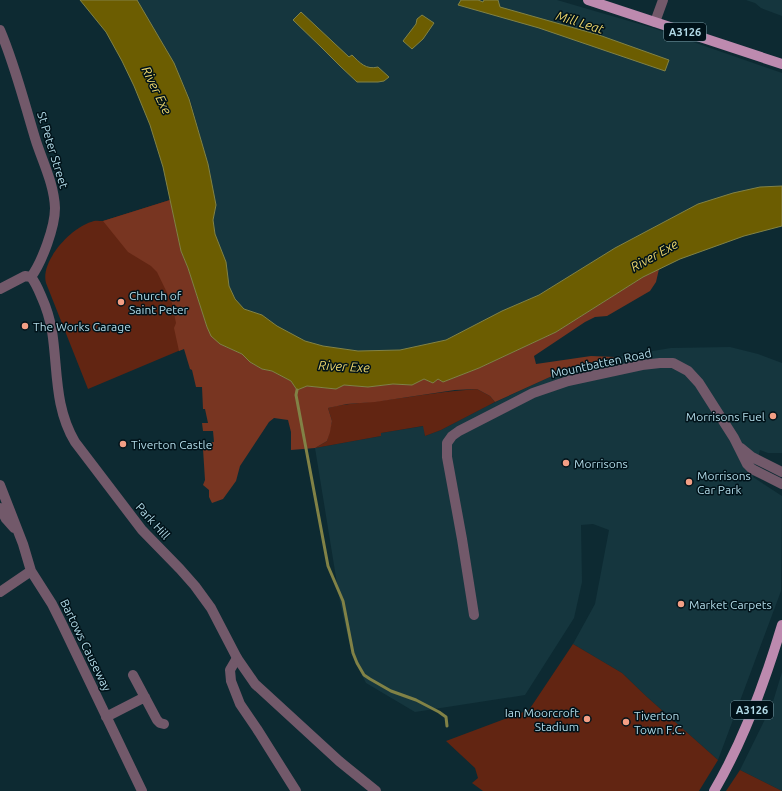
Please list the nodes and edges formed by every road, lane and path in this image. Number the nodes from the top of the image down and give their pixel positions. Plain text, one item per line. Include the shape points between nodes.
1 (588, 0) edge
2 (662, 0) edge
3 (655, 22) junction
4 (0, 30) edge
5 (782, 64) edge
6 (31, 277) junction
7 (0, 289) edge
8 (739, 447) junction
9 (782, 472) edge
10 (782, 484) edge
11 (0, 485) edge
12 (0, 508) edge
13 (17, 531) junction
14 (30, 571) junction
15 (0, 592) edge
16 (474, 615) dead end
17 (782, 625) edge
18 (237, 658) junction
19 (133, 675) dead end
20 (145, 697) junction
21 (106, 717) junction
22 (164, 724) dead end
23 (142, 791) edge
24 (296, 791) edge
25 (376, 791) edge
26 (714, 791) edge

1 - 3 main road, A3126
2 - 3 street
3 - 5 main road, A3126
4 - 6 street, St Peter Street via 52,184 55,201 51,232
6 - 7 street via 25,276
6 - 18 street, Park Hill via 50,320 59,397 65,423 75,442 142,530 195,586 211,608
8 - 9 street, Mountbatten Road via 752,458
8 - 10 street, Mountbatten Road via 752,469
8 - 16 street, Mountbatten Road via 699,383 688,371 673,364 660,363 568,381 533,393 459,431 446,443 447,457
11 - 13 street, Bartows Causeway
12 - 13 street
13 - 14 street, Bartows Causeway
14 - 15 street
14 - 21 street, Bartows Causeway via 52,604
17 - 26 main road, A3126 via 754,706
18 - 24 street via 230,670 230,681 240,704
18 - 25 street, Park Hill via 256,684 280,707 338,761
19 - 20 street
20 - 21 street
20 - 22 street via 157,720
21 - 23 street, Bartows Causeway

